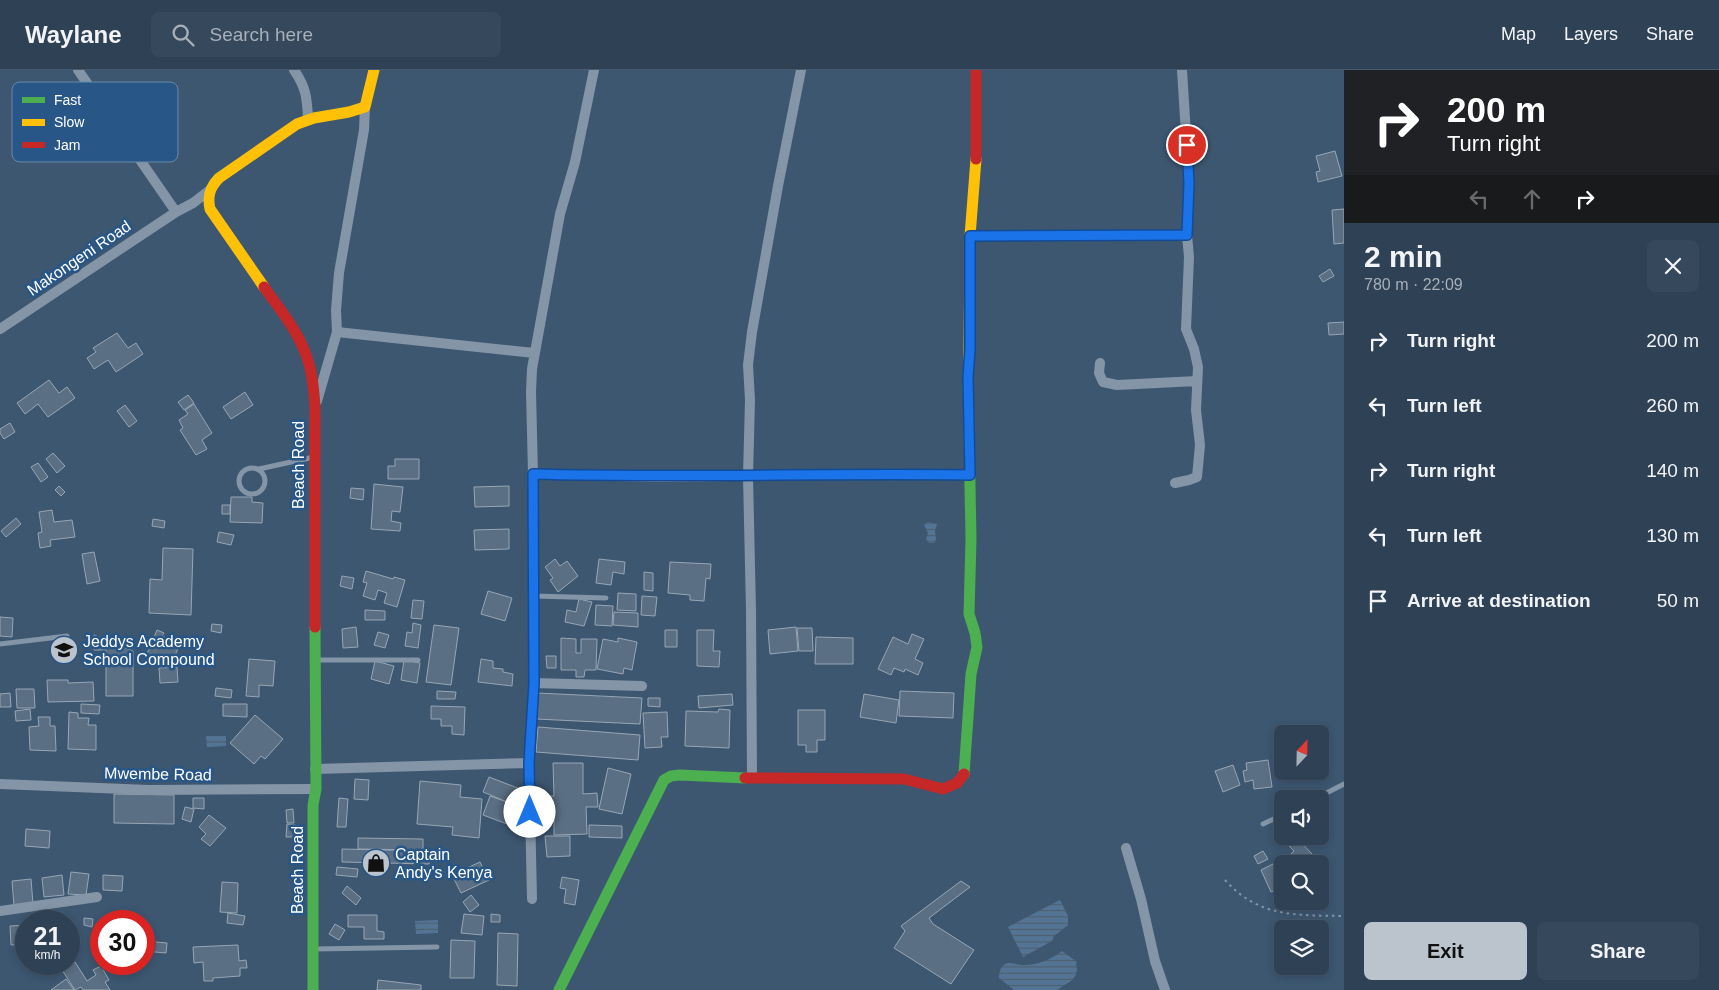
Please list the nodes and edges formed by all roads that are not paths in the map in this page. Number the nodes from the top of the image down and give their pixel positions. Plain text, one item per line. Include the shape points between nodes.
1 (78, 70) edge
2 (294, 70) edge
3 (374, 70) edge
4 (594, 70) edge
5 (801, 70) edge
6 (976, 70) edge
7 (1182, 70) edge
8 (86, 82) edge
9 (365, 107) junction
10 (308, 118) junction
11 (141, 162) edge
12 (210, 190) junction
13 (176, 212) junction
14 (1187, 235) junction
15 (970, 236) junction
16 (0, 330) edge
17 (337, 332) junction
18 (534, 354) junction
19 (1100, 363) dead end
20 (1197, 381) junction
21 (315, 407) junction
22 (315, 457) junction
23 (259, 469) junction
24 (533, 474) junction
25 (970, 475) junction
26 (748, 476) junction
27 (1175, 483) dead end
28 (533, 596) junction
29 (606, 598) dead end
30 (67, 636) dead end
31 (0, 644) edge
32 (315, 660) junction
33 (418, 660) dead end
34 (534, 683) junction
35 (642, 686) dead end
36 (529, 763) junction
37 (314, 769) junction
38 (752, 778) junction
39 (0, 784) edge
40 (1344, 784) edge
41 (316, 789) junction
42 (1329, 792) edge
43 (1274, 819) edge
44 (1263, 824) dead end
45 (1126, 848) dead end
46 (97, 898) dead end
47 (532, 899) dead end
48 (0, 911) edge
49 (437, 947) dead end
50 (314, 949) junction
51 (313, 990) edge
52 (558, 990) edge
53 (1165, 990) edge

1 - 8 street
2 - 10 street via 303,83
3 - 9 street
4 - 18 street via 575,162 560,214
5 - 26 street via 752,332 748,366
6 - 15 street via 976,169
7 - 14 street via 1189,183
9 - 10 street
9 - 17 street via 364,130 339,273
10 - 12 street via 219,178
11 - 13 street
12 - 13 street, Makongeni Road
12 - 21 street, Beach Road via 210,209 305,350 311,365
13 - 16 street, Makongeni Road
14 - 15 street
14 - 20 street via 1186,330 1198,367
15 - 25 street
17 - 18 street
17 - 21 street
18 - 24 street via 531,392
19 - 20 street via 1099,373 1103,382 1117,386
20 - 27 street via 1200,445 1197,476
21 - 22 street, Beach Road
22 - 23 lane
22 - 32 street, Beach Road
23 - 23 lane via 252,467 240,474 238,481 245,492 252,494 264,488 264,474
24 - 26 street
24 - 28 street
25 - 26 street
25 - 38 street via 969,614 977,647 970,674 964,776 957,785 940,789 904,779
26 - 38 street
28 - 29 lane
28 - 34 street
30 - 31 lane
32 - 33 lane
32 - 37 street, Beach Road
34 - 35 street
34 - 36 street
36 - 37 street
36 - 47 street
37 - 41 street, Beach Road
38 - 52 street via 673,775 664,780
39 - 41 street, Mwembe Road via 149,790
40 - 42 lane
41 - 50 street, Beach Road via 313,805
43 - 44 lane
45 - 53 street
46 - 48 street
49 - 50 lane
50 - 51 street, Beach Road

